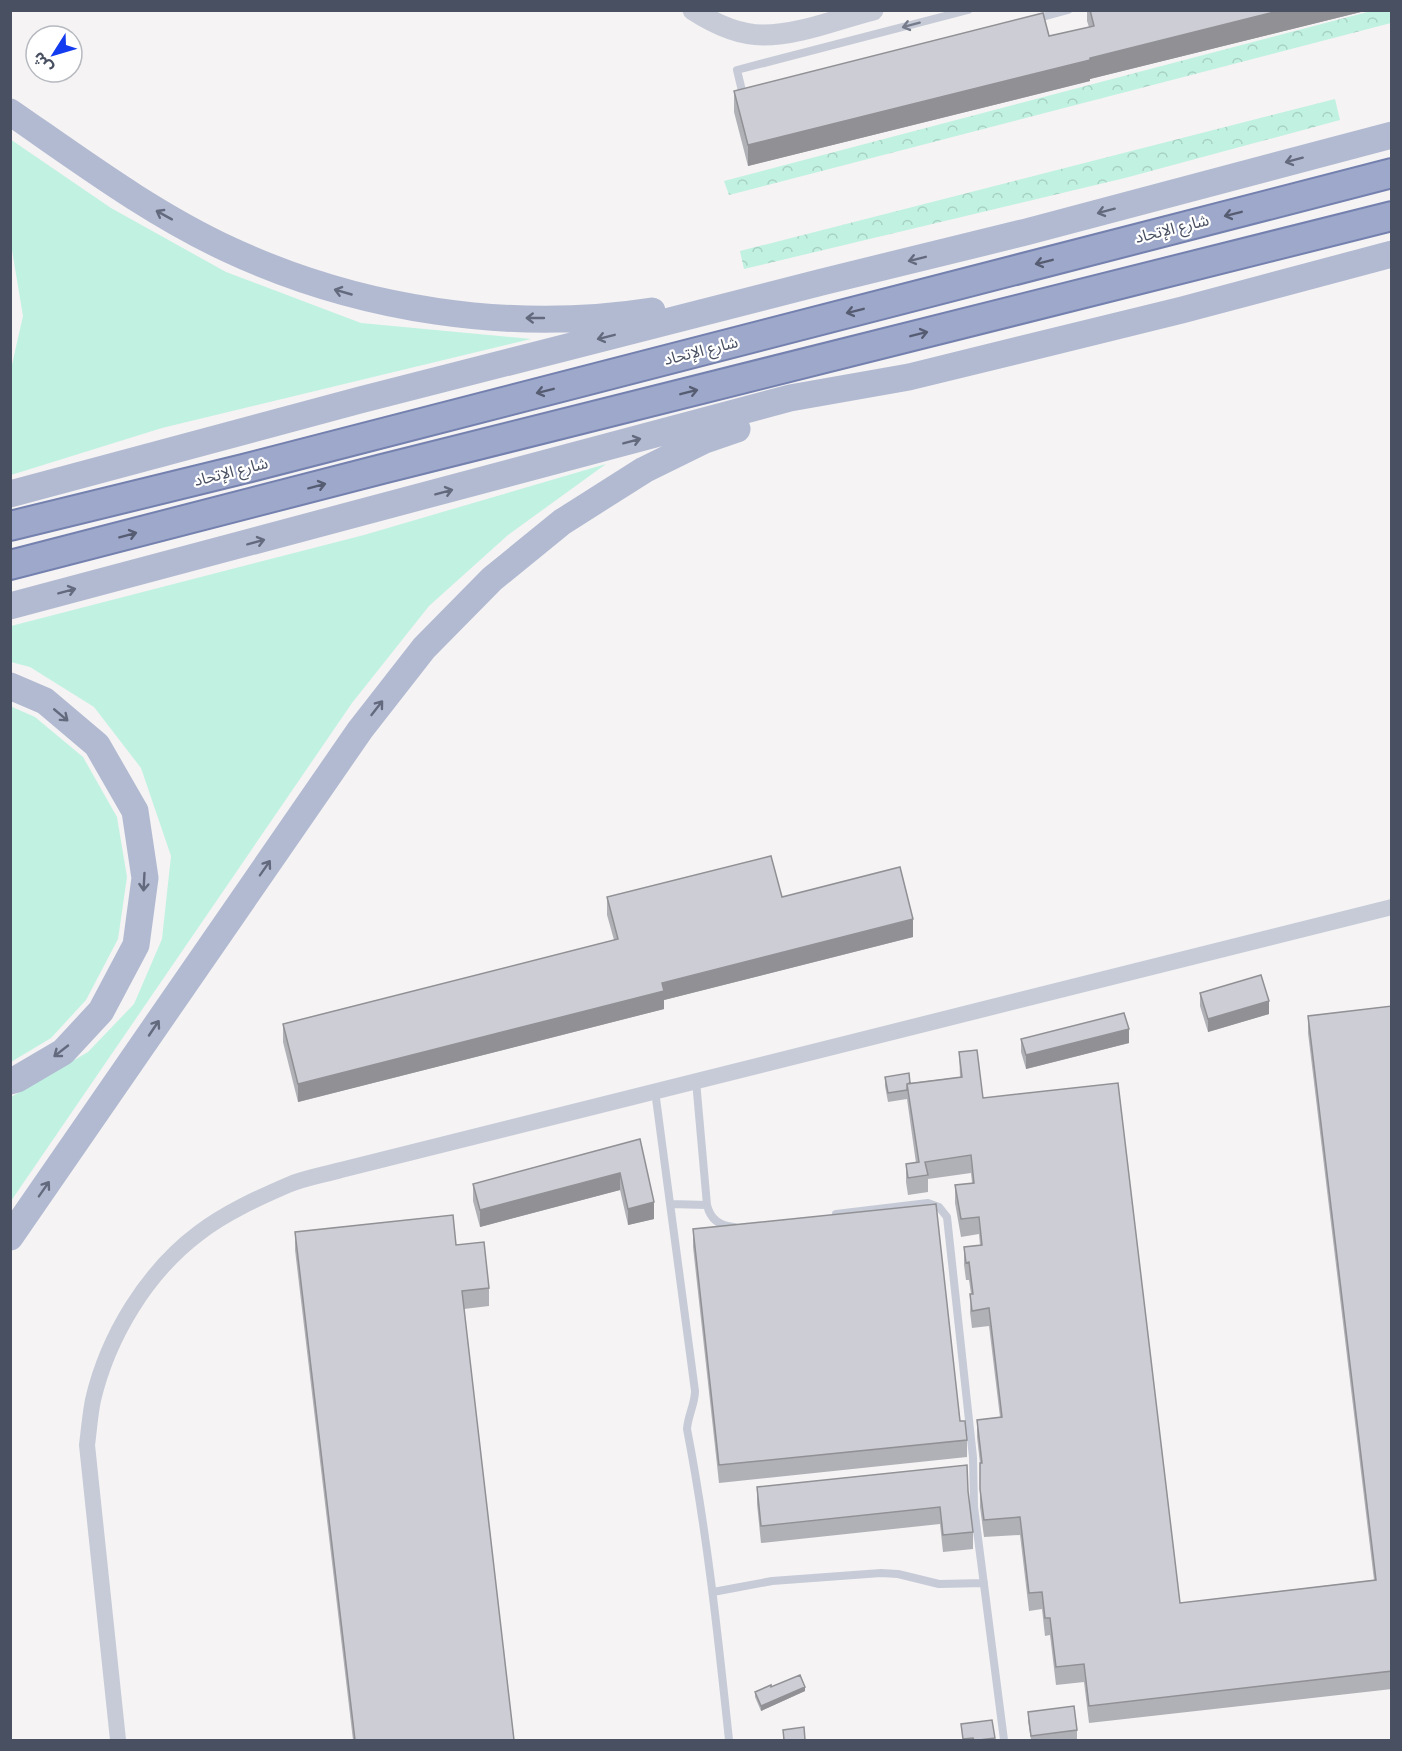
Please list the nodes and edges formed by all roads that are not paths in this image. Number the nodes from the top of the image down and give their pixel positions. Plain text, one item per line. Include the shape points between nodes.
1 (693, 10) edge
2 (873, 10) edge
3 (968, 10) edge
4 (1068, 10) edge
5 (1022, 22) edge
6 (755, 92) edge
7 (10, 112) edge
8 (1386, 131) edge
9 (1392, 173) edge
10 (1392, 216) edge
11 (1392, 254) edge
12 (822, 282) junction
13 (909, 377) junction
14 (10, 494) edge
15 (10, 526) edge
16 (10, 565) edge
17 (10, 606) edge
18 (10, 686) edge
19 (1392, 908) edge
20 (10, 1081) edge
21 (696, 1081) junction
22 (655, 1092) junction
23 (670, 1204) junction
24 (707, 1205) junction
25 (828, 1215) edge
26 (746, 1226) edge
27 (10, 1237) edge
28 (984, 1582) junction
29 (713, 1592) junction
30 (118, 1740) edge
31 (729, 1740) edge
32 (1004, 1740) edge

1 - 2 street via 740,32 762,35 792,32
3 -> 6 lane via 737,70 743,95
4 - 5 lane
12 -> 7 main road via 634,314 580,318 463,314 380,302 307,282 229,250 156,210
8 -> 12 main road via 1330,150 1026,232
9 -> 15 highway, شارع الإتحاد
16 -> 10 highway
11 - 13 main road
12 -> 14 main road
17 -> 13 main road via 790,398
27 -> 13 main road via 360,730 424,648 492,579 562,522 644,470 705,440
18 -> 20 main road via 45,701 97,745 135,811 145,878 136,945 101,1011 63,1052
19 - 21 street
21 - 22 street
21 - 24 lane
22 - 23 lane
22 - 30 street via 290,1184 199,1233 157,1273 127,1313 108,1353 93,1400 87,1445
23 - 24 lane
23 - 29 lane via 696,1391 687,1429
24 - 26 lane via 712,1217 722,1225
25 - 28 lane via 928,1203 939,1207 947,1217
28 - 29 lane via 939,1584 881,1573 772,1581
28 - 32 lane
29 - 31 lane

